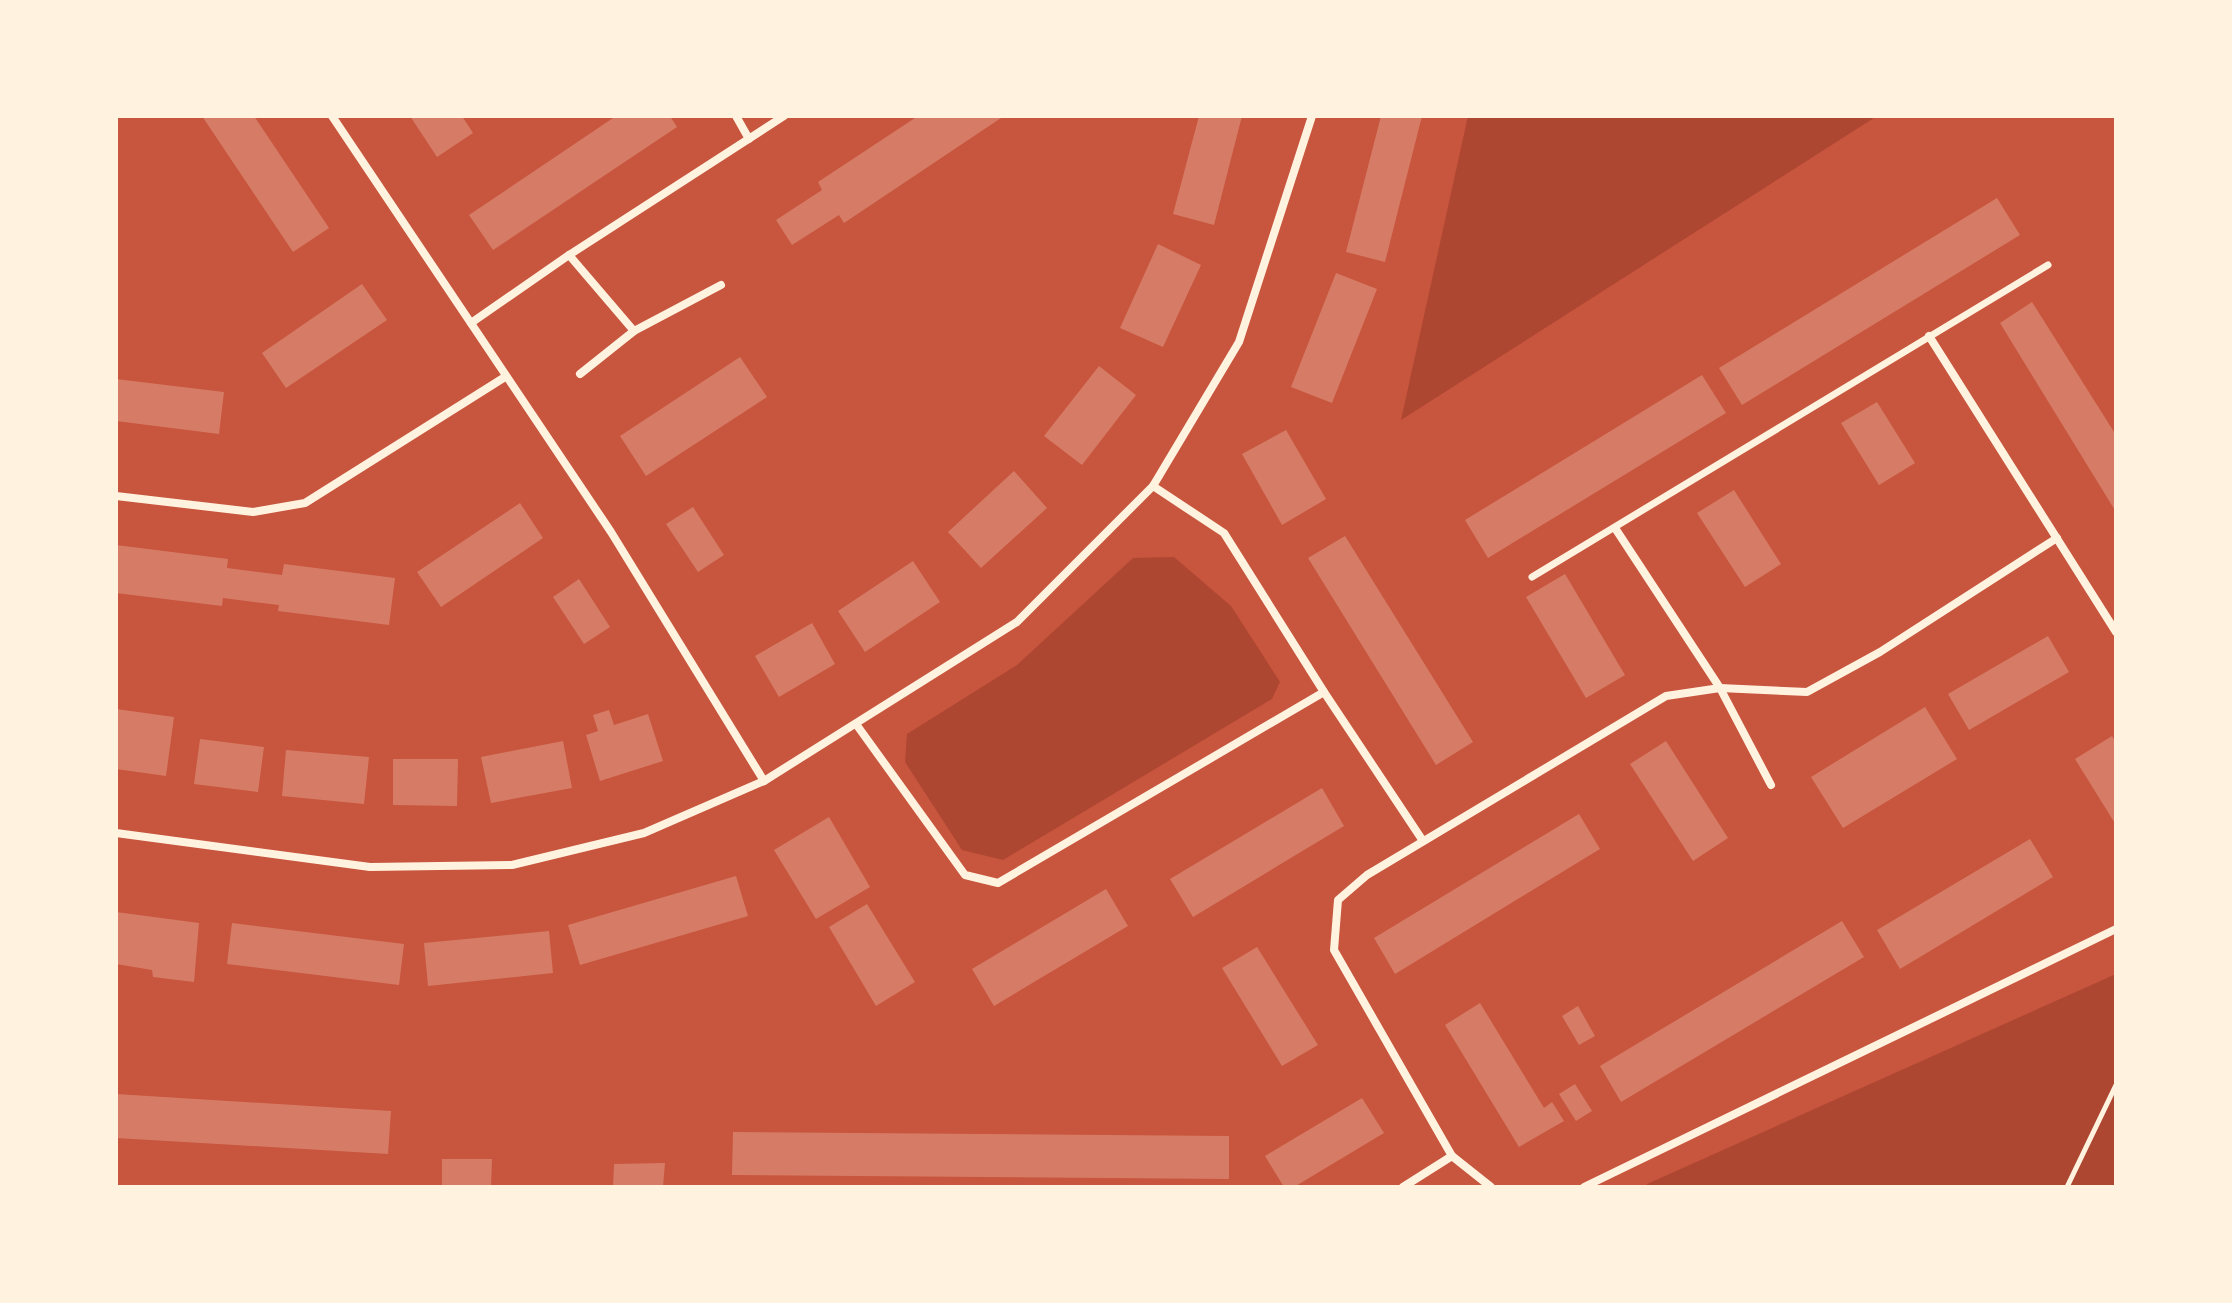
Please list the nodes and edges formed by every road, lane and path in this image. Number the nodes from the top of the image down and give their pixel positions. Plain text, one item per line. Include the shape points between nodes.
1 (332, 116) edge
2 (736, 116) edge
3 (784, 116) edge
4 (1312, 116) edge
5 (749, 139) junction
6 (569, 255) junction
7 (2048, 265) dead end
8 (721, 285) dead end
9 (471, 323) junction
10 (634, 331) junction
11 (1929, 336) junction
12 (580, 374) dead end
13 (505, 377) junction
14 (1153, 486) junction
15 (116, 496) edge
16 (1615, 528) junction
17 (2057, 538) junction
18 (1532, 577) dead end
19 (2116, 632) edge
20 (1720, 688) junction
21 (1324, 692) junction
22 (856, 724) junction
23 (764, 781) junction
24 (1771, 785) dead end
25 (116, 833) edge
26 (1423, 841) junction
27 (2116, 929) edge
28 (2116, 1085) edge
29 (1452, 1156) junction
30 (1403, 1187) edge
31 (1491, 1187) edge
32 (1584, 1187) edge
33 (2067, 1187) edge

1 - 9 street
2 - 5 street
3 - 5 street
4 - 14 street via 1239,342
5 - 6 street
6 - 9 street
6 - 10 street
7 - 11 street
8 - 10 street
9 - 13 street
10 - 12 street
11 - 16 street
11 - 17 street
13 - 15 street via 305,503 253,512
13 - 23 street via 611,532
14 - 21 street via 1224,533
14 - 22 street via 1017,622
16 - 18 street
16 - 20 street
17 - 19 street
17 - 20 street via 1880,652 1807,692
20 - 24 street
20 - 26 street via 1666,696
21 - 22 street via 998,883 965,875
21 - 26 street
22 - 23 street
23 - 25 street via 644,833 512,865 370,867
26 - 29 street via 1367,875 1338,900 1334,950
27 - 32 street
28 - 33 path
29 - 30 street
29 - 31 street

